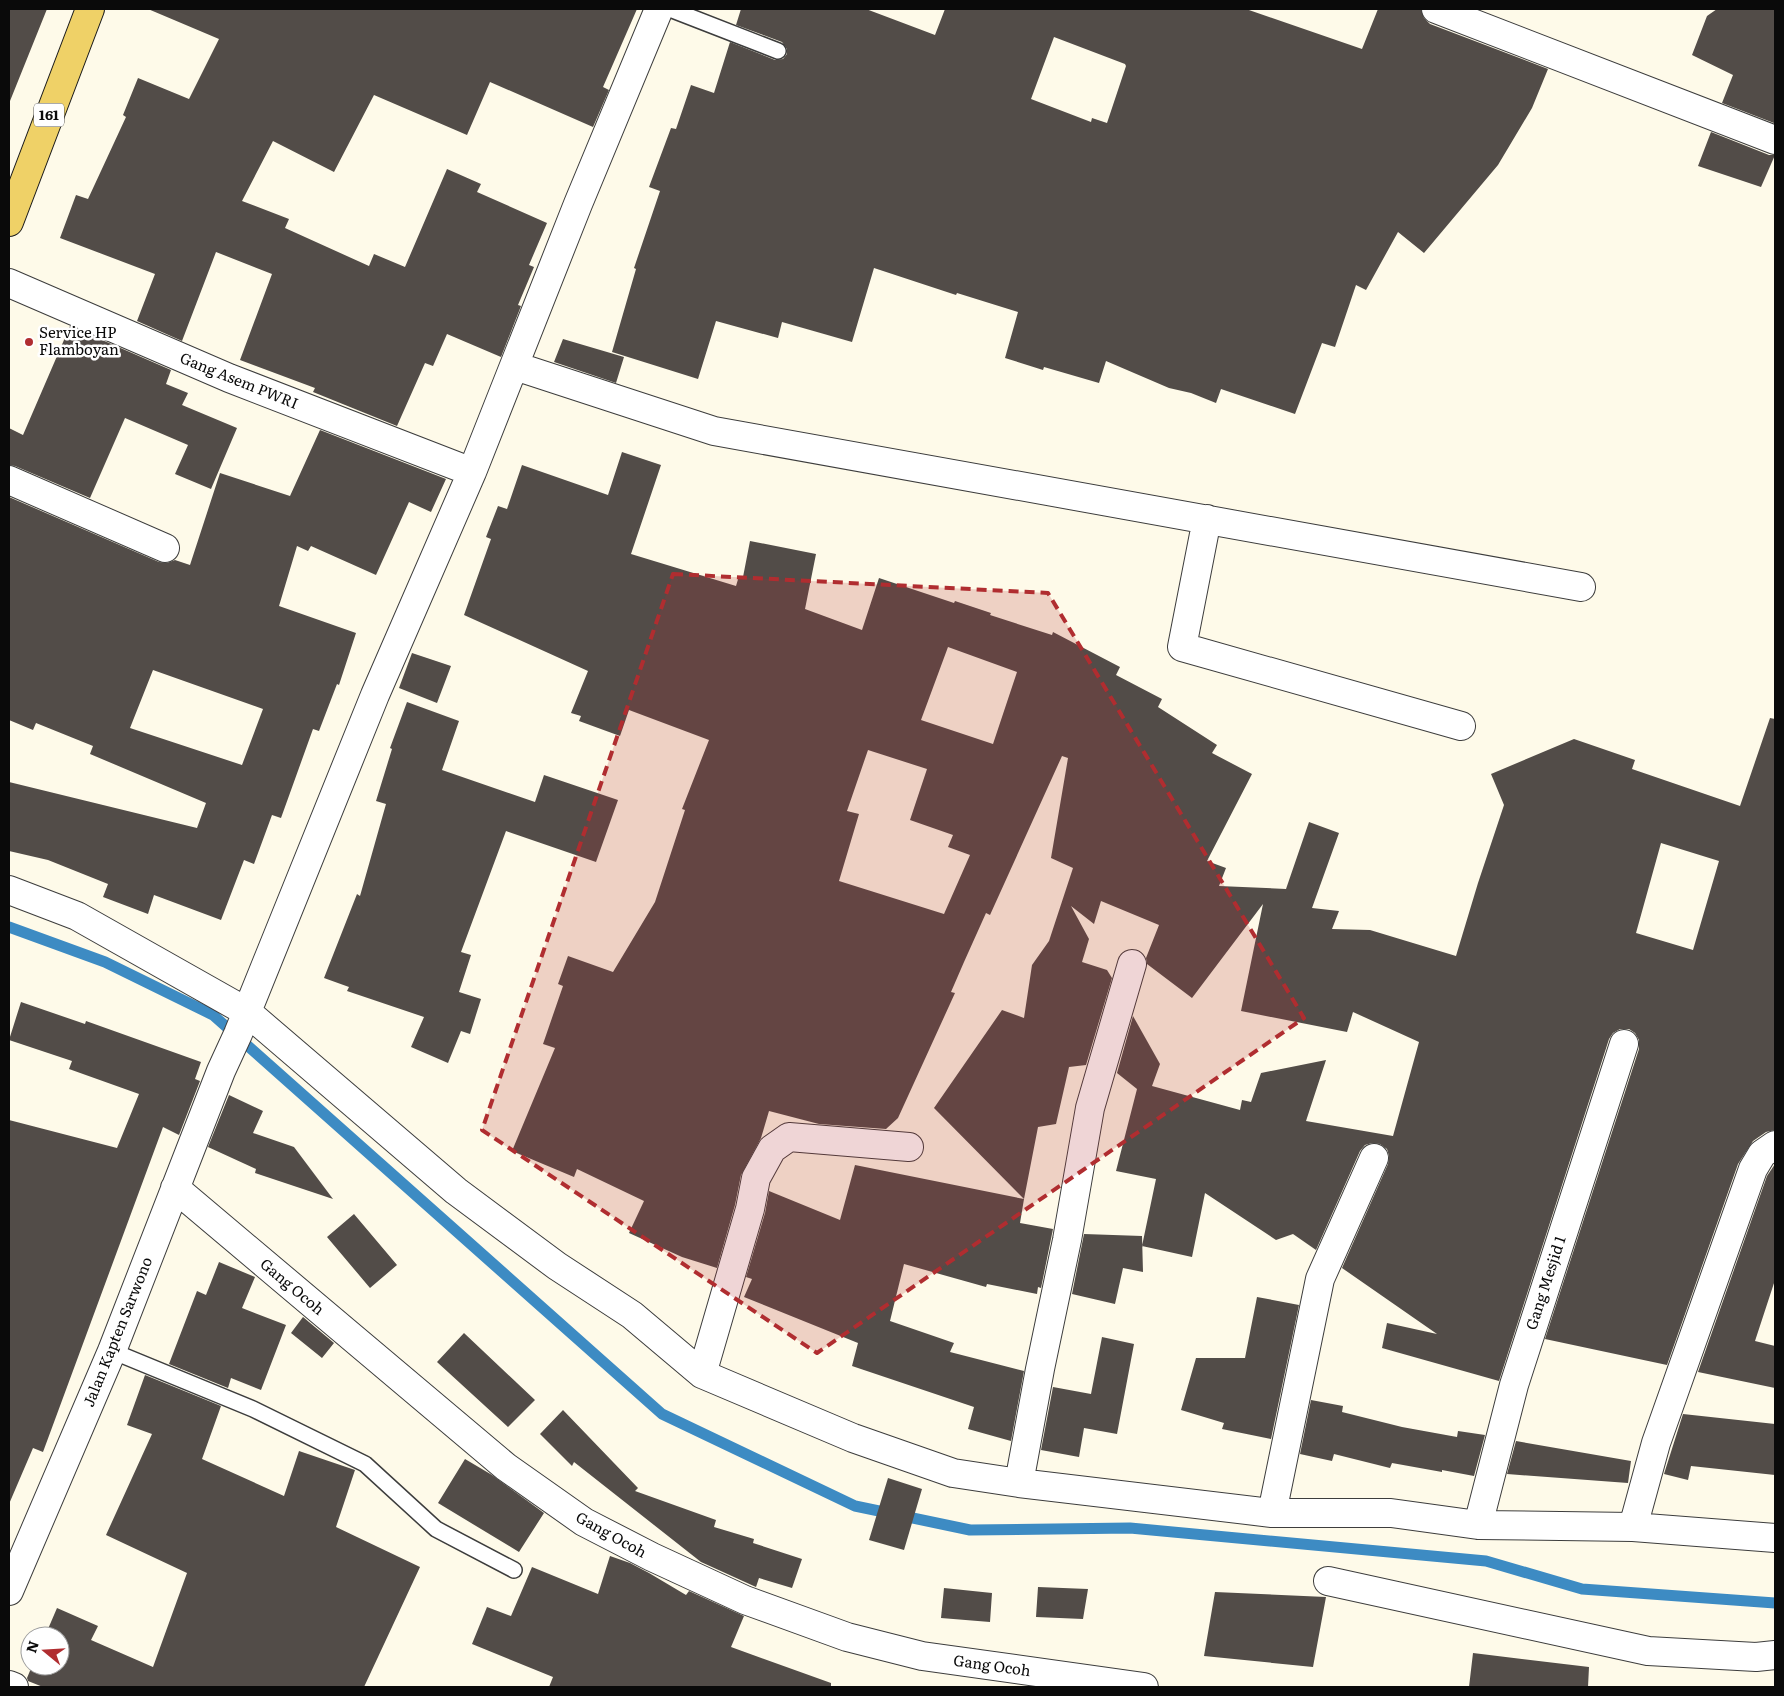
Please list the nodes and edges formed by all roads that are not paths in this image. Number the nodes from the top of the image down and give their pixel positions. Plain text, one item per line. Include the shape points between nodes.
1 (90, 9) edge
2 (659, 9) edge
3 (670, 9) edge
4 (1436, 9) edge
5 (778, 52) dead end
6 (1775, 140) edge
7 (9, 222) edge
8 (9, 283) edge
9 (515, 366) junction
10 (472, 472) junction
11 (9, 480) edge
12 (1207, 519) junction
13 (164, 548) dead end
14 (1582, 587) dead end
15 (1462, 726) dead end
16 (9, 890) edge
17 (1132, 964) dead end
18 (243, 1023) junction
19 (1624, 1044) dead end
20 (1775, 1145) edge
21 (909, 1147) dead end
22 (1374, 1158) dead end
23 (175, 1188) junction
24 (112, 1351) junction
25 (702, 1374) junction
26 (1019, 1483) junction
27 (1272, 1513) junction
28 (1478, 1525) junction
29 (1634, 1526) junction
30 (1775, 1538) edge
31 (514, 1570) dead end
32 (1328, 1581) dead end
33 (9, 1590) edge
34 (1775, 1655) edge
35 (9, 1685) edge
36 (14, 1687) edge
37 (1144, 1687) edge

1 - 7 main road, 161
2 - 9 street, Jalan Kapten Sarwono
3 - 5 lane
4 - 6 street
8 - 10 street, Gang Asem PWRI via 229,378
9 - 10 street, Jalan Kapten Sarwono
9 - 12 street via 714,431
10 - 18 street, Jalan Kapten Sarwono via 375,695
11 - 13 street
12 - 14 street
12 - 15 street via 1182,647
16 - 18 street via 77,916
17 - 26 street via 1090,1108 1068,1240
18 - 23 street, Jalan Kapten Sarwono
18 - 25 street via 456,1191 557,1266 632,1315
19 - 28 street, Gang Mesjid 1 via 1514,1385
20 - 29 street via 1762,1154 1753,1169 1656,1443
21 - 25 street via 789,1137 772,1149 756,1178
22 - 27 street via 1320,1279
23 - 24 street, Jalan Kapten Sarwono
23 - 37 street, Gang Ocoh via 506,1467 584,1522 745,1600 856,1639 922,1656
24 - 31 lane via 253,1409 365,1464 436,1530
24 - 33 street, Jalan Kapten Sarwono
25 - 26 street via 889,1451 953,1472
26 - 27 street
27 - 28 street via 1391,1514
28 - 29 street
29 - 30 street
32 - 34 street via 1648,1651 1756,1657
35 - 36 street

